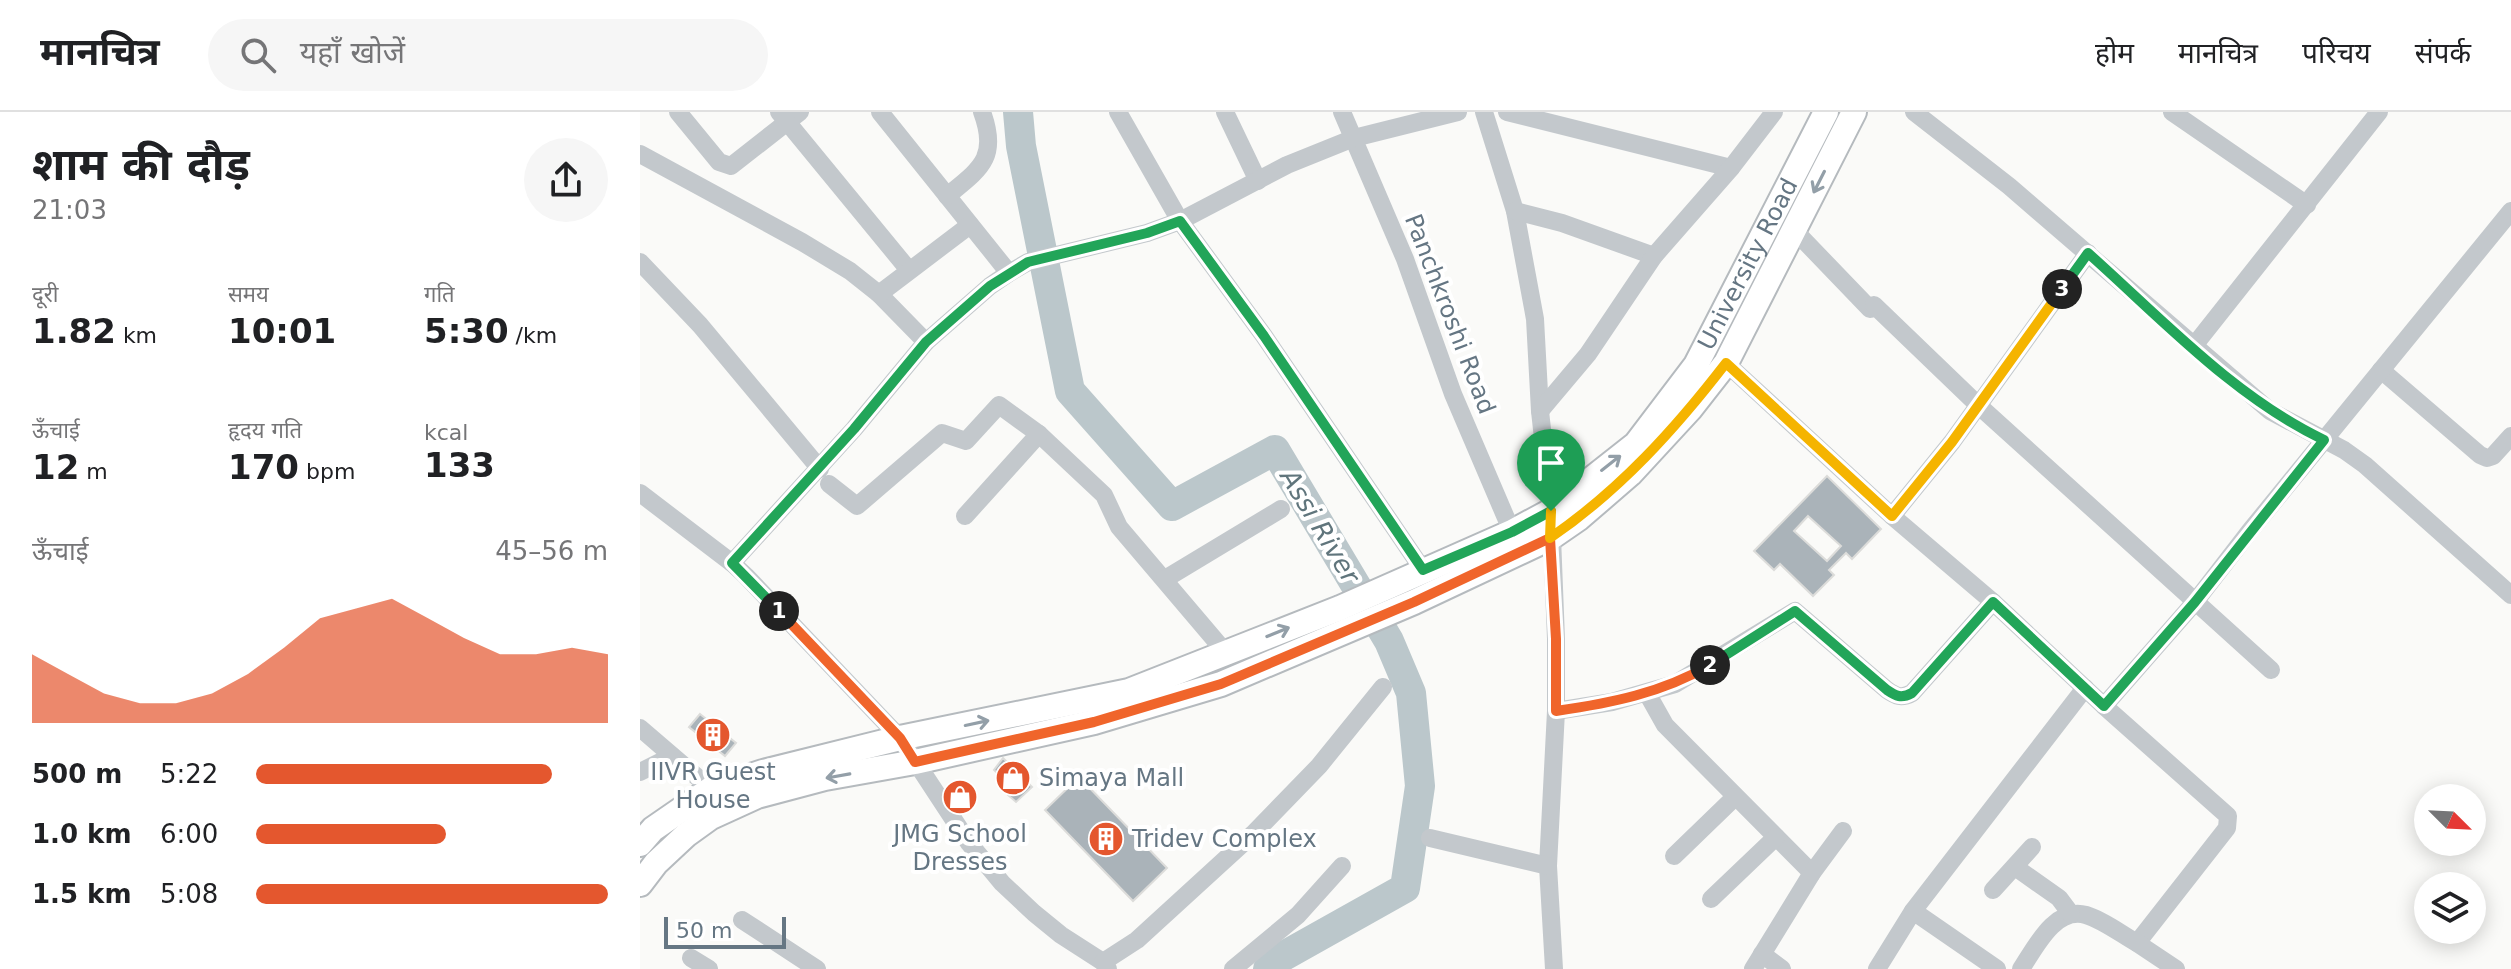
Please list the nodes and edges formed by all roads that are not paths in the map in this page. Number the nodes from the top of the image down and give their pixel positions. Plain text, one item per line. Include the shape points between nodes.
1 (678, 112) edge
2 (880, 112) edge
3 (982, 112) edge
4 (1118, 112) edge
5 (1225, 112) edge
6 (1342, 112) edge
7 (1458, 112) edge
8 (1484, 112) edge
9 (1507, 112) edge
10 (1774, 112) edge
11 (1826, 112) edge
12 (1854, 112) edge
13 (1914, 112) edge
14 (2379, 112) edge
15 (2180, 114) edge
16 (789, 115) edge
17 (1354, 138) junction
18 (640, 154) edge
19 (1731, 168) junction
20 (1258, 181) junction
21 (947, 196) junction
22 (2307, 205) junction
23 (1515, 211) junction
24 (2511, 211) edge
25 (1180, 221) junction
26 (970, 225) junction
27 (1794, 230) junction
28 (2088, 253) junction
29 (1654, 256) junction
30 (640, 262) edge
31 (908, 269) junction
32 (1009, 273) junction
33 (879, 294) junction
34 (926, 342) junction
35 (2193, 347) junction
36 (1726, 363) junction
37 (2381, 370) junction
38 (1978, 405) junction
39 (1540, 411) junction
40 (1039, 434) junction
41 (2511, 436) edge
42 (2324, 440) junction
43 (824, 476) junction
44 (640, 493) edge
45 (1281, 509) dead end
46 (1551, 511) junction
47 (965, 516) dead end
48 (1892, 516) junction
49 (1512, 532) junction
50 (1550, 538) junction
51 (732, 563) junction
52 (1423, 570) junction
53 (1165, 579) junction
54 (2511, 595) edge
55 (1993, 602) junction
56 (2195, 602) junction
57 (1226, 653) junction
58 (2271, 670) dead end
59 (1383, 687) dead end
60 (2085, 688) junction
61 (1647, 693) junction
62 (2104, 706) junction
63 (1556, 711) junction
64 (640, 728) edge
65 (900, 738) junction
66 (672, 756) junction
67 (915, 762) junction
68 (640, 772) edge
69 (711, 789) junction
70 (1735, 797) junction
71 (1843, 831) dead end
72 (644, 832) edge
73 (1776, 837) junction
74 (1430, 838) dead end
75 (2032, 847) dead end
76 (1674, 856) dead end
77 (1342, 866) dead end
78 (1548, 866) junction
79 (2015, 867) junction
80 (1812, 873) junction
81 (640, 884) edge
82 (1993, 890) dead end
83 (1711, 899) dead end
84 (1913, 911) junction
85 (2071, 914) junction
86 (742, 920) dead end
87 (2137, 943) junction
88 (691, 958) dead end
89 (1758, 962) edge
90 (1105, 965) edge
91 (812, 968) edge
92 (709, 969) edge
93 (1233, 969) edge
94 (1554, 969) edge
95 (1782, 969) edge
96 (1877, 969) edge
97 (1997, 969) edge
98 (2021, 969) edge
99 (2176, 969) edge

1 - 16 street via 725,166
2 - 21 street
3 - 21 street via 987,126 985,160
4 - 25 street
5 - 20 street
6 - 17 street, Panchkroshi Road
7 - 17 street
8 - 23 street
9 - 19 street
10 - 19 street
46 -> 11 main road, University Road via 1636,444 1696,365
12 -> 27 main road
13 - 28 street
14 - 22 street
15 - 22 street
16 - 31 street
17 - 20 street
17 - 49 street, Panchkroshi Road
18 - 33 street via 802,242
19 - 29 street
20 - 25 street
21 - 26 street
22 - 35 street
23 - 29 street
23 - 39 street via 1535,319
24 - 37 street
25 - 32 street via 1028,262
25 - 52 street
26 - 31 street
26 - 32 street
27 - 36 main road
27 - 38 street
28 - 35 street
28 - 38 street
29 - 39 street via 1588,354
30 - 43 street via 700,325
31 - 33 street
32 - 34 street
33 - 34 street
34 - 43 street
35 - 42 street via 2270,411
36 - 48 street
36 - 50 main road via 1630,474
37 - 41 street via 2480,455 2493,456
37 - 42 street
38 - 48 street
38 - 56 street
39 - 46 street
40 - 43 street via 999,405 966,441 942,433 857,506
40 - 47 street
40 - 53 street via 1104,495 1119,527
42 - 54 street via 2365,465
42 - 56 street
43 - 51 street
44 - 51 street
45 - 53 street
46 - 49 main road, University Road
46 - 50 street
48 - 55 street
49 - 52 main road, University Road
50 - 63 street
50 - 67 main road via 1221,684 1094,722
51 - 65 street
57 -> 52 main road, University Road
53 - 57 street
55 - 60 street
55 - 61 street via 1904,697 1887,690 1795,611 1675,684
56 - 58 street
56 - 62 street
65 -> 57 main road, University Road via 1129,691
59 - 90 street via 1262,826
60 - 62 street
60 - 84 street
61 - 63 street
61 - 70 street via 1665,725
62 - 87 street via 2222,809 2229,822
63 - 78 street
64 - 66 street
65 - 67 street
65 - 69 main road, University Road
66 - 68 street
66 - 69 street
67 -> 81 main road via 825,778 732,806 686,835
67 - 90 street via 1002,883
69 - 72 main road, University Road
70 - 73 street
70 - 76 street
71 - 80 street
73 - 80 street
73 - 83 street
74 - 78 street
75 - 79 street
77 - 93 street via 1298,915
78 - 94 street
79 - 82 street
79 - 85 street via 2059,898
80 - 89 street
84 - 96 street
84 - 97 street
85 - 87 street via 2086,915
85 - 98 street via 2044,933
86 - 91 street
87 - 99 street
88 - 92 street
89 - 95 street

